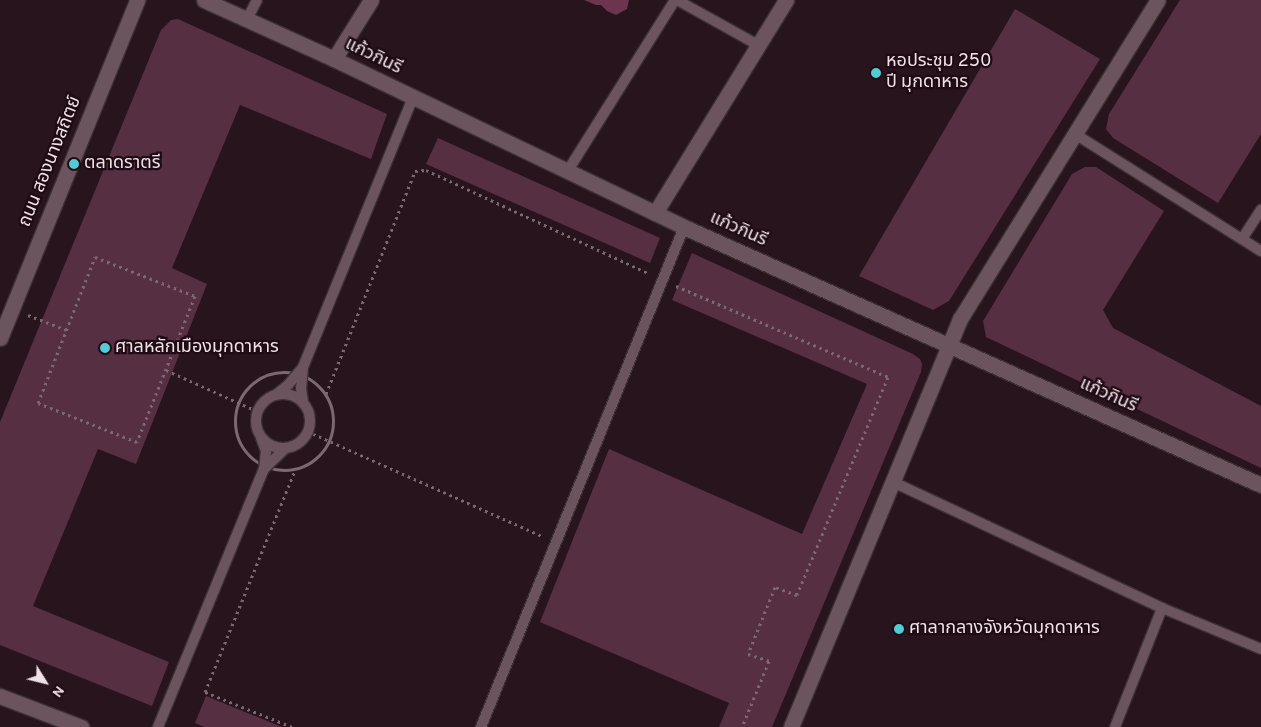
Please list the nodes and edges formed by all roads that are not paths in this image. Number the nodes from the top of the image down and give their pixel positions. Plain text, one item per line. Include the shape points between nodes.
1 (137, 0) edge
2 (204, 0) edge
3 (257, 0) edge
4 (371, 0) edge
5 (676, 0) edge
6 (786, 0) edge
7 (1158, 0) edge
8 (246, 18) junction
9 (758, 45) junction
10 (334, 60) junction
11 (413, 98) junction
12 (1075, 134) junction
13 (567, 172) junction
14 (1261, 210) edge
15 (655, 212) junction
16 (684, 227) junction
17 (1242, 239) junction
18 (1261, 251) edge
19 (0, 338) edge
20 (950, 344) junction
21 (301, 372) junction
22 (276, 394) junction
23 (303, 403) junction
24 (261, 438) junction
25 (286, 448) junction
26 (265, 468) junction
27 (893, 482) junction
28 (1261, 485) edge
29 (1162, 608) junction
30 (1261, 649) edge
31 (0, 696) edge
32 (81, 727) edge
33 (158, 727) edge
34 (481, 727) edge
35 (791, 727) edge
36 (1115, 727) edge

1 - 19 street, ถนน สองนางสถิตย์
2 - 8 street, แก้วกินรี
3 - 8 lane
4 - 10 street
5 - 9 lane
5 - 13 lane
6 - 9 street
7 - 12 street
8 - 10 street, แก้วกินรี
9 - 15 street
10 - 11 street, แก้วกินรี
11 - 13 street, แก้วกินรี
11 - 21 lane
12 - 17 lane
12 - 20 street via 960,319
13 - 15 street, แก้วกินรี
14 - 17 lane
15 - 16 street, แก้วกินรี
16 - 20 street, แก้วกินรี
16 - 34 lane
17 - 18 lane
20 - 27 street
20 - 28 street, แก้วกินรี
21 - 22 lane
21 - 23 lane
22 - 23 lane via 293,395
22 - 24 lane via 257,411 255,420
23 - 25 lane via 309,414 308,431 302,439
24 - 25 lane
24 - 26 lane via 266,451
25 - 26 lane
26 - 33 lane
27 - 29 lane
27 - 35 street
29 - 30 lane
29 - 36 lane
31 - 32 street

